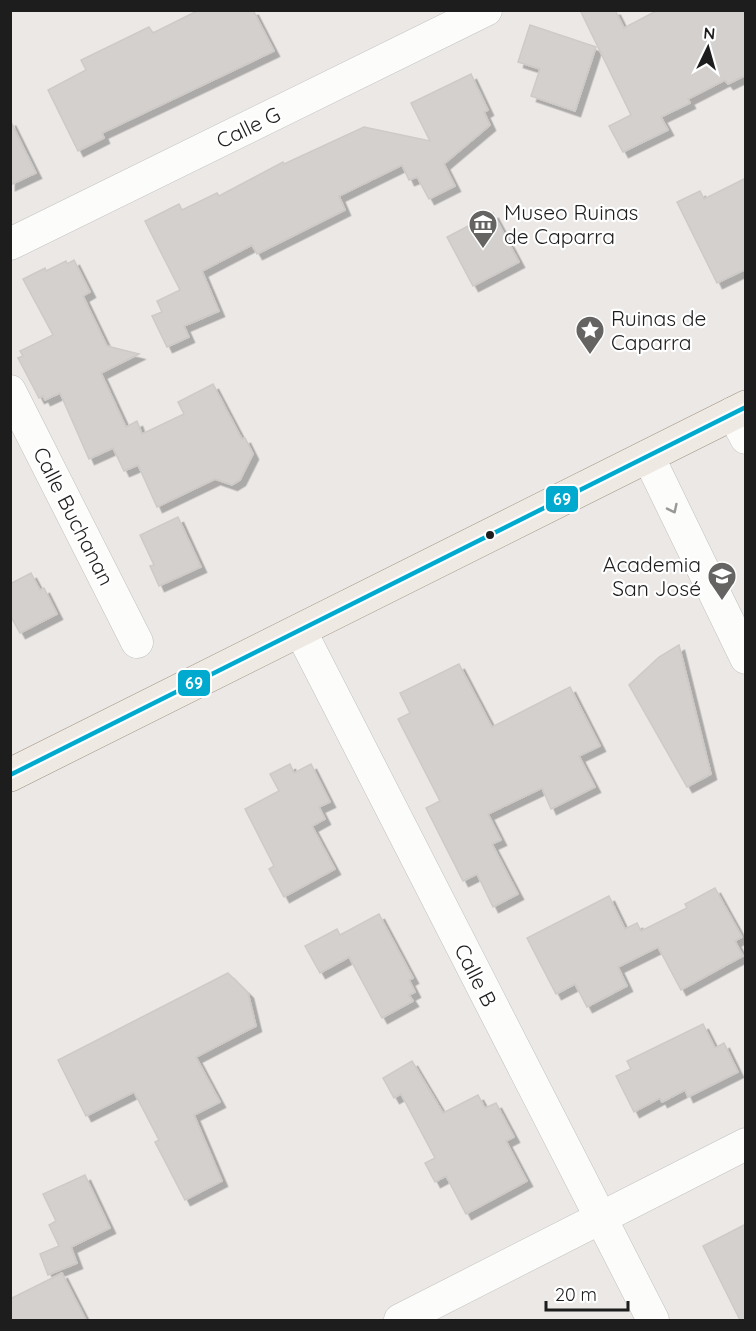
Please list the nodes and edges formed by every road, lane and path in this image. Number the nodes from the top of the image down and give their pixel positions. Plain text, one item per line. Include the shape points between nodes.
1 (486, 10) edge
2 (10, 244) edge
3 (10, 391) edge
4 (741, 419) edge
5 (648, 456) junction
6 (300, 630) junction
7 (136, 642) dead end
8 (746, 658) edge
9 (10, 775) edge
10 (746, 1144) edge
11 (599, 1218) junction
12 (400, 1320) edge
13 (653, 1320) edge

1 - 2 street, Calle G
3 - 7 street, Calle Buchanan
4 - 5 main road
5 - 6 main road
5 -> 8 street
6 - 9 main road
6 - 11 street, Calle B
10 - 11 street
11 - 12 street
11 - 13 street, Calle B

